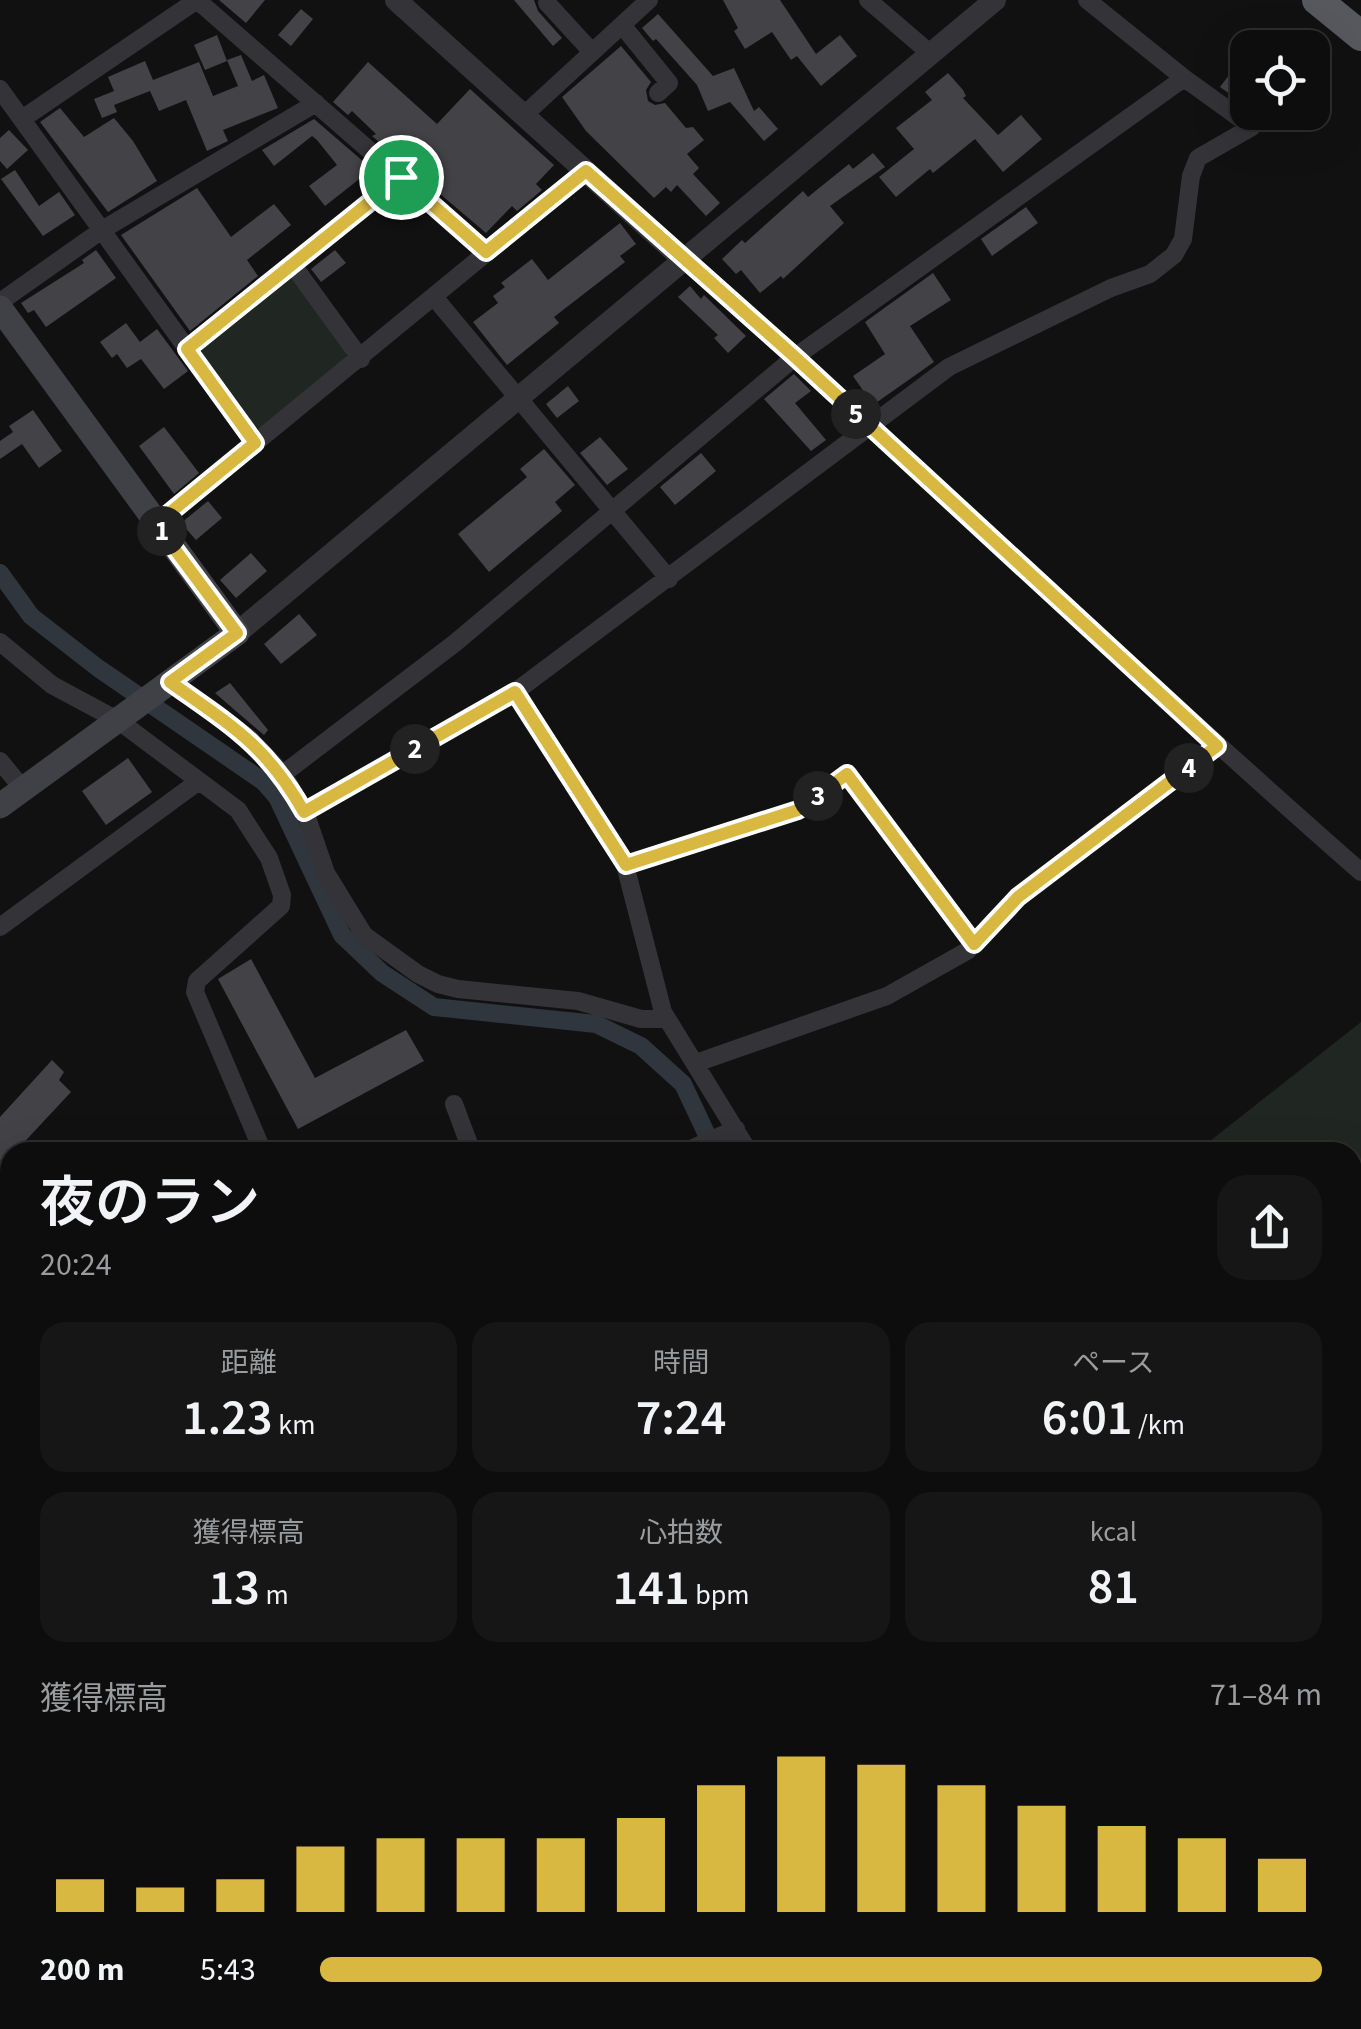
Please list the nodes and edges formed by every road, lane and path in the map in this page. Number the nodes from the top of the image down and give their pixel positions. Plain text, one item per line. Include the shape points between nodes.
1 (197, 0) edge
2 (396, 0) edge
3 (649, 0) edge
4 (868, 0) edge
5 (995, 0) edge
6 (1087, 0) edge
7 (1317, 0) edge
8 (1350, 0) edge
9 (547, 3) dead end
10 (1361, 9) edge
11 (622, 24) junction
12 (1361, 36) edge
13 (592, 52) junction
14 (931, 54) junction
15 (1184, 78) junction
16 (0, 90) edge
17 (658, 93) dead end
18 (316, 103) junction
19 (524, 115) junction
20 (22, 119) junction
21 (586, 171) junction
22 (401, 177) junction
23 (102, 230) junction
24 (486, 252) junction
25 (684, 260) junction
26 (292, 264) junction
27 (434, 296) junction
28 (0, 305) edge
29 (187, 349) junction
30 (795, 357) junction
31 (361, 358) junction
32 (518, 398) junction
33 (869, 426) junction
34 (255, 443) junction
35 (611, 510) junction
36 (156, 524) junction
37 (669, 580) junction
38 (237, 633) junction
39 (0, 642) edge
40 (166, 685) junction
41 (515, 692) junction
42 (128, 714) junction
43 (1217, 746) junction
44 (0, 761) edge
45 (283, 774) junction
46 (199, 781) junction
47 (24, 789) junction
48 (0, 806) edge
49 (304, 812) junction
50 (626, 865) junction
51 (1361, 872) edge
52 (0, 927) edge
53 (974, 944) junction
54 (666, 1019) junction
55 (696, 1063) junction
56 (454, 1104) dead end
57 (731, 1132) junction
58 (259, 1142) edge
59 (468, 1142) edge
60 (708, 1142) edge
61 (740, 1142) edge

1 - 18 street
1 - 20 street
2 - 19 street
3 - 11 street
4 - 14 street
5 - 14 street
6 - 15 street
7 - 12 highway
8 - 10 highway
9 - 13 street
11 - 13 street
11 - 17 street via 669,83
13 - 19 street
14 - 25 street
15 - 30 street
15 - 33 street via 1252,127 1198,158 1174,255 1150,274 949,367
16 - 20 street
18 - 22 street
18 - 23 street
19 - 21 street
20 - 23 street
21 - 24 street
21 - 25 street
22 - 24 street
22 - 26 street
23 - 28 street
23 - 29 street
24 - 27 street
25 - 30 street
25 - 32 street
26 - 29 street
26 - 31 street
27 - 31 street
27 - 32 street
28 - 36 main road
29 - 34 street
30 - 33 street
30 - 35 street
31 - 34 street
32 - 35 street
32 - 38 street
33 - 37 street
33 - 43 street
34 - 36 street
35 - 37 street
35 - 45 street via 456,643
36 - 38 main road
37 - 41 street
38 - 40 main road
39 - 42 street via 52,685
40 - 42 main road
40 - 45 street via 250,738
41 - 49 street
41 - 50 street
42 - 46 street
42 - 47 main road
43 - 51 street
43 - 53 street via 1018,897
44 - 47 street
45 - 49 street
46 - 52 street
46 - 58 street via 238,810 282,895 281,906 197,981 195,992
47 - 48 main road
49 - 54 street via 326,873 364,934 418,974 458,989 578,1001
50 - 53 street via 798,810 847,774
50 - 54 street
53 - 55 street via 887,996
54 - 55 street
55 - 57 street
56 - 59 street
57 - 60 street
57 - 61 street

